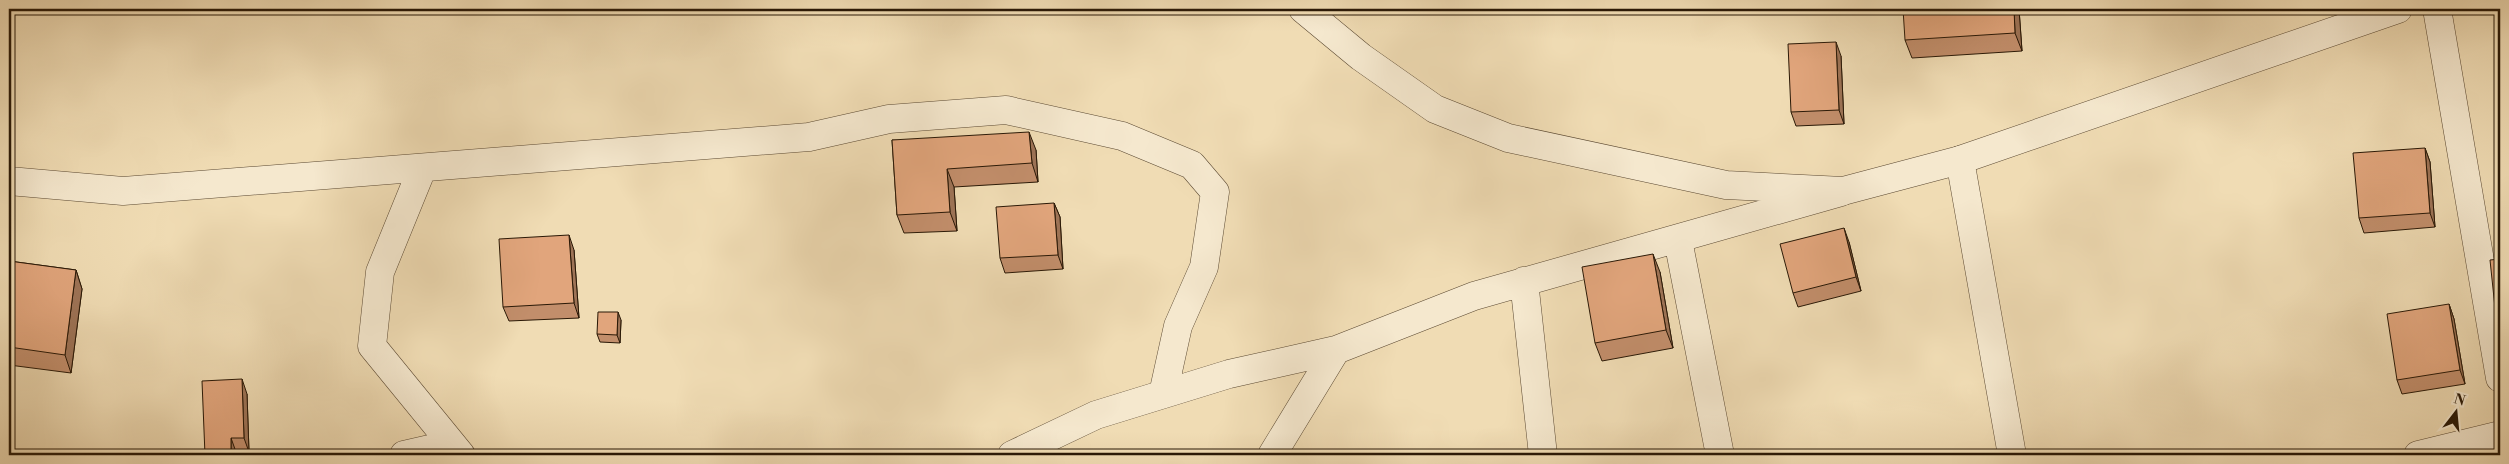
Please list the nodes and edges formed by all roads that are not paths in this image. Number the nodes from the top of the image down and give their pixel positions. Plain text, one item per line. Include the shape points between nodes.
1 (1303, 9) edge
2 (2398, 9) edge
3 (2437, 9) edge
4 (1960, 160) junction
5 (422, 169) junction
6 (9, 181) edge
7 (1843, 191) junction
8 (1678, 240) junction
9 (1524, 281) junction
10 (1336, 350) junction
11 (2500, 378) edge
12 (1164, 394) junction
13 (2500, 435) edge
14 (457, 450) edge
15 (404, 455) edge
16 (1012, 455) edge
17 (1272, 455) edge
18 (1543, 455) edge
19 (1720, 455) edge
20 (2012, 455) edge
21 (2418, 455) edge

1 - 7 street via 1361,57 1435,109 1508,138 1726,185
2 - 4 street
3 - 11 street
4 - 7 street
4 - 20 street
5 - 6 street via 123,191
5 - 12 street via 809,137 889,119 1006,110 1122,136 1192,165 1215,192 1204,267 1178,326
5 - 14 street via 380,272 372,346
7 - 8 street
8 - 9 street
8 - 19 street
9 - 10 street via 1474,296
9 - 18 street
10 - 12 street via 1229,374
10 - 17 street
12 - 16 street via 1096,415
13 - 21 street
14 - 15 street

